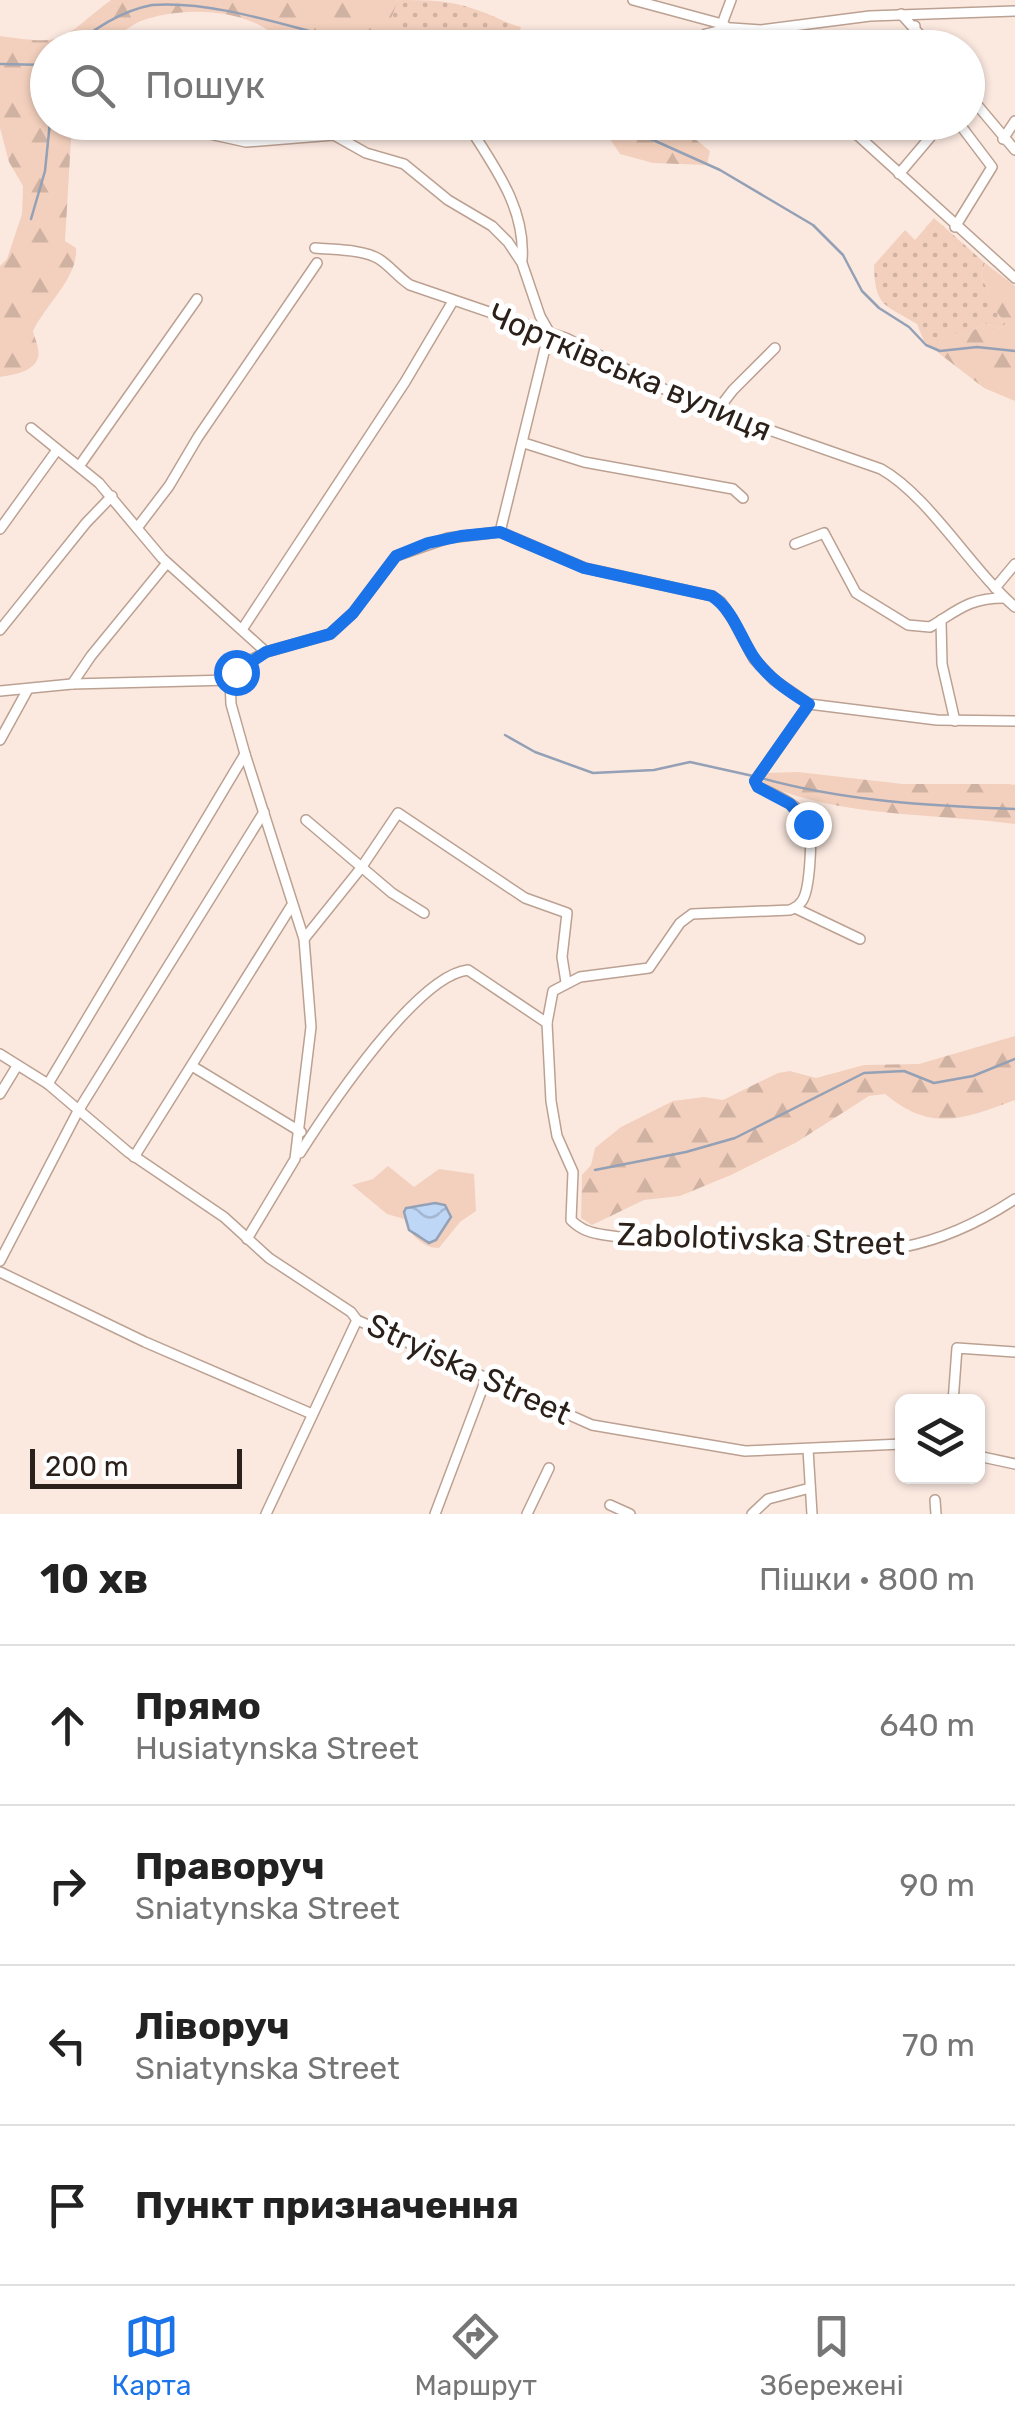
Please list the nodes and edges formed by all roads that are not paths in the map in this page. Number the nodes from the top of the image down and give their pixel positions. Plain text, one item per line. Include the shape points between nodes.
1 (633, 0) edge
2 (731, 0) edge
3 (652, 2) edge
4 (1015, 10) edge
5 (900, 14) junction
6 (727, 26) junction
7 (916, 26) junction
8 (716, 30) edge
9 (733, 30) edge
10 (915, 30) edge
11 (919, 30) edge
12 (985, 116) edge
13 (1015, 121) edge
14 (1002, 139) junction
15 (237, 140) edge
16 (281, 140) edge
17 (346, 140) edge
18 (477, 140) edge
19 (861, 140) edge
20 (927, 140) edge
21 (972, 140) edge
22 (1015, 150) edge
23 (898, 174) junction
24 (956, 227) junction
25 (315, 248) dead end
26 (318, 263) dead end
27 (522, 263) junction
28 (1015, 278) edge
29 (197, 299) dead end
30 (453, 301) junction
31 (550, 332) junction
32 (775, 348) dead end
33 (716, 412) junction
34 (31, 428) dead end
35 (524, 443) junction
36 (57, 450) junction
37 (80, 465) junction
38 (112, 496) junction
39 (744, 498) dead end
40 (138, 528) junction
41 (0, 530) edge
42 (500, 532) junction
43 (795, 544) dead end
44 (167, 563) junction
45 (1015, 564) edge
46 (994, 588) junction
47 (1004, 598) junction
48 (1015, 606) edge
49 (941, 620) junction
50 (242, 628) junction
51 (0, 630) edge
52 (266, 652) junction
53 (230, 680) junction
54 (72, 684) junction
55 (28, 689) junction
56 (0, 691) edge
57 (809, 704) junction
58 (955, 720) junction
59 (1015, 721) edge
60 (0, 740) edge
61 (245, 754) junction
62 (264, 812) junction
63 (306, 820) dead end
64 (361, 868) junction
65 (292, 904) junction
66 (796, 908) junction
67 (424, 913) dead end
68 (860, 939) dead end
69 (304, 940) junction
70 (566, 982) junction
71 (547, 1023) junction
72 (0, 1054) edge
73 (17, 1066) junction
74 (192, 1066) junction
75 (48, 1084) junction
76 (0, 1094) edge
77 (78, 1111) junction
78 (301, 1132) junction
79 (134, 1157) junction
80 (295, 1159) junction
81 (1015, 1198) edge
82 (247, 1239) junction
83 (0, 1261) edge
84 (0, 1272) edge
85 (356, 1320) junction
86 (1015, 1352) edge
87 (486, 1379) junction
88 (954, 1394) edge
89 (312, 1414) junction
90 (895, 1444) edge
91 (808, 1449) junction
92 (985, 1458) edge
93 (1015, 1464) edge
94 (549, 1468) dead end
95 (810, 1488) junction
96 (935, 1500) dead end
97 (610, 1505) dead end
98 (266, 1514) edge
99 (435, 1514) edge
100 (527, 1514) edge
101 (630, 1514) edge
102 (752, 1514) edge
103 (812, 1514) edge
104 (936, 1514) edge

1 - 3 street
2 - 6 street
3 - 6 street
4 - 5 street
5 - 6 street via 761,30
5 - 7 street
6 - 8 street
6 - 9 street
7 - 10 street
7 - 11 street
12 - 14 street
13 - 14 street
14 - 22 street
15 - 16 street
17 - 27 street via 404,164 492,226
18 - 27 street via 517,210
19 - 23 street
20 - 23 street
21 - 24 street via 992,167
23 - 24 street
24 - 28 street
25 - 30 street, Чортківська вулиця via 371,256 410,285
26 - 40 street
27 - 31 street
29 - 37 street
30 - 31 street, Чортківська вулиця
30 - 50 street
31 - 33 street, Чортківська вулиця
31 - 35 street
32 - 33 street
33 - 46 street, Чортківська вулиця via 894,476
34 - 36 street
35 - 39 street via 584,462 733,489
35 - 42 street
36 - 37 street
36 - 41 street
37 - 38 street
38 - 40 street
38 - 51 street
40 - 44 street
42 - 52 street via 448,538 396,556 330,634
42 - 57 street via 584,568 712,596 754,658
43 - 49 street via 824,533 856,594 908,625
44 - 50 street
44 - 54 street
45 - 46 street
46 - 47 street, Чортківська вулиця
47 - 48 street, Чортківська вулиця
47 - 49 street via 980,599
49 - 58 street via 942,664
50 - 52 street
52 - 53 street
53 - 54 street
53 - 61 street
54 - 55 street
55 - 56 street
55 - 60 street
57 - 58 street
57 - 66 street via 757,777 758,787 790,804 808,824 807,892
58 - 59 street
61 - 62 street
61 - 75 street
62 - 65 street
62 - 77 street
63 - 64 street
64 - 67 street
64 - 69 street
64 - 70 street via 392,817 404,814 525,898 566,913
65 - 69 street
65 - 74 street
66 - 68 street
66 - 70 street via 692,914 649,968
69 - 78 street via 311,1026
70 - 71 street via 553,991
71 - 80 street via 468,970 447,976 363,1062
71 - 81 street, Zabolotivska Street via 555,1126 573,1172 571,1220 578,1227 608,1236 882,1249 962,1229
72 - 73 street, Stryiska Street
73 - 75 street, Stryiska Street
73 - 76 street
74 - 78 street
74 - 79 street
75 - 77 street, Stryiska Street
77 - 79 street, Stryiska Street
77 - 83 street
78 - 80 street
79 - 82 street, Stryiska Street
80 - 82 street
82 - 85 street, Stryiska Street
84 - 89 street
85 - 87 street, Stryiska Street
85 - 89 street
86 - 88 street via 957,1348
87 - 91 street, Stryiska Street via 620,1432 731,1450
87 - 99 street
89 - 98 street
90 - 91 street, Stryiska Street
91 - 95 street
92 - 93 street
94 - 100 street
95 - 102 street via 768,1499
95 - 103 street
96 - 104 street
97 - 101 street

